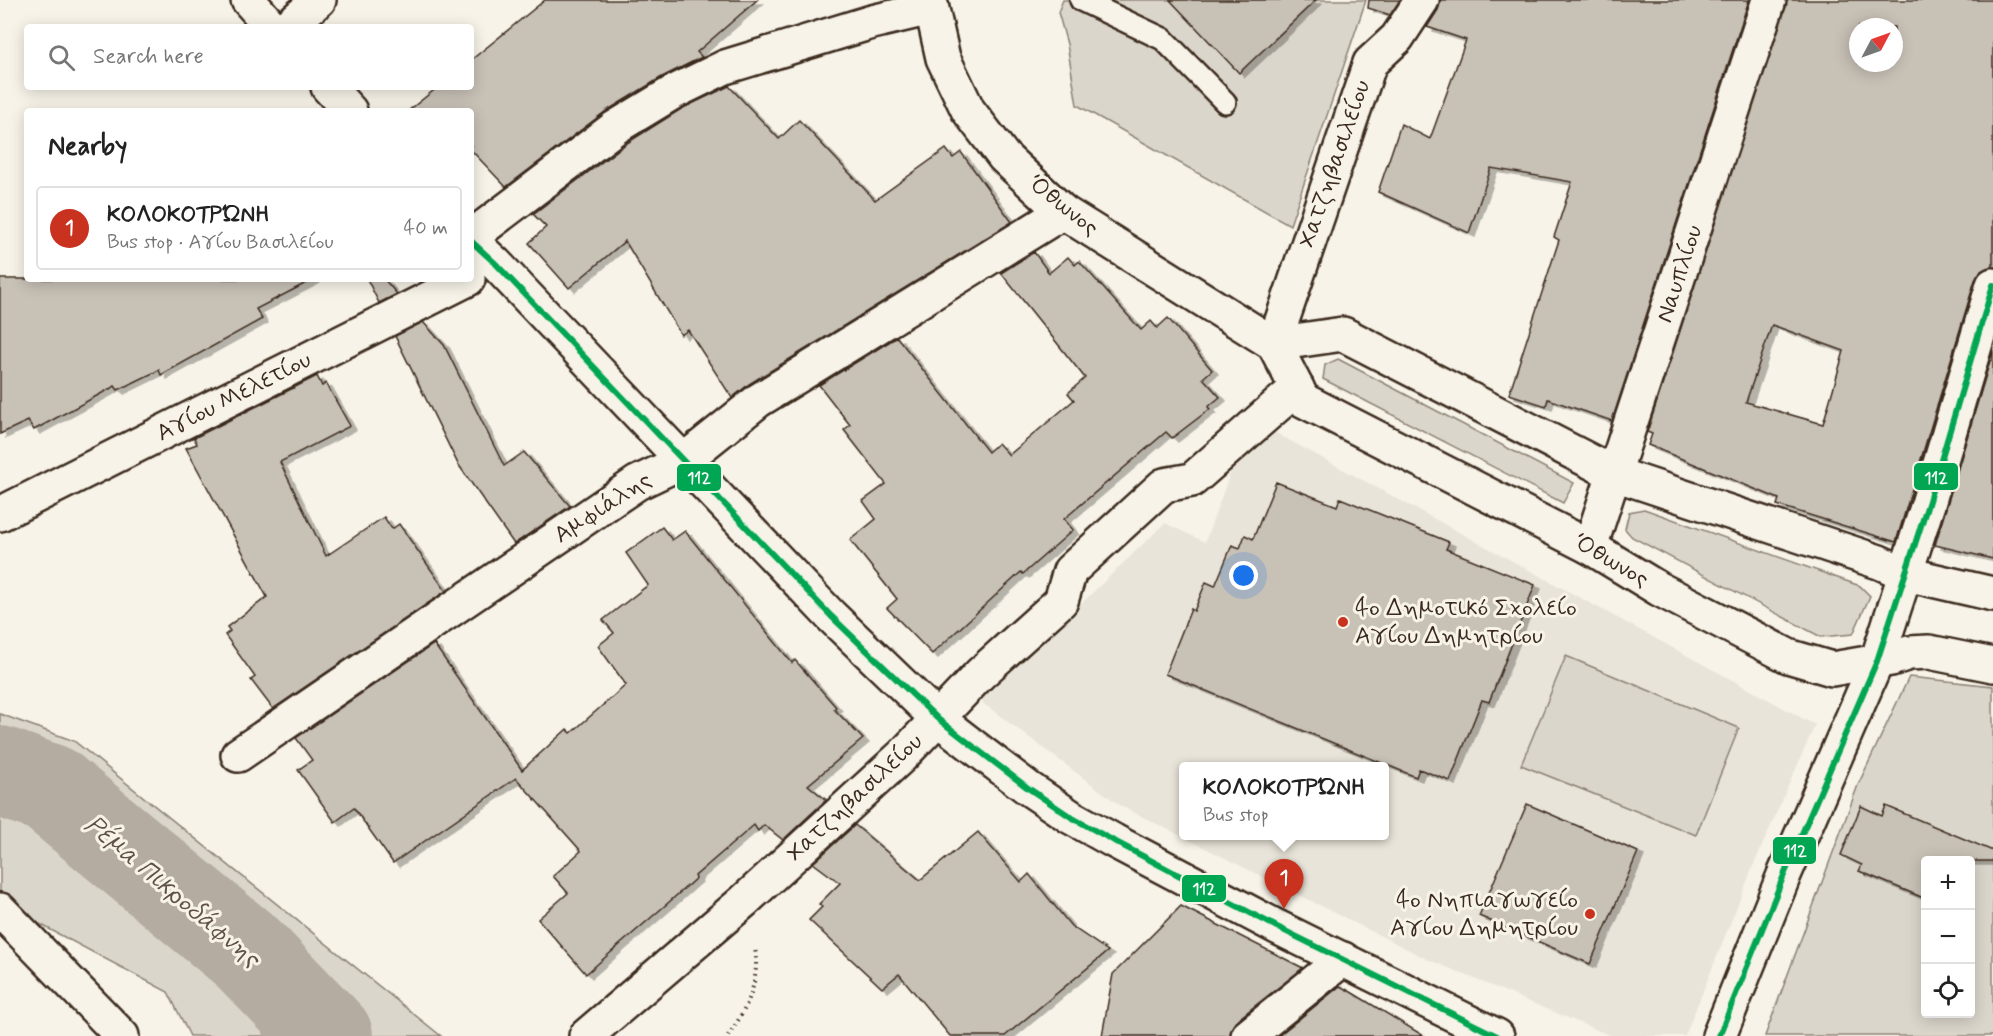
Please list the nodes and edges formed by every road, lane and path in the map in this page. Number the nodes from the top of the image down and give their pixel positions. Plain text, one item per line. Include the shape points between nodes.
1 (248, 0) edge
2 (319, 0) edge
3 (1081, 0) edge
4 (1422, 0) edge
5 (1769, 0) edge
6 (930, 4) edge
7 (269, 24) edge
8 (291, 24) edge
9 (331, 90) edge
10 (1225, 102) dead end
11 (347, 108) edge
12 (1063, 212) junction
13 (474, 237) edge
14 (474, 254) edge
15 (478, 274) edge
16 (462, 282) edge
17 (1993, 285) edge
18 (1274, 344) junction
19 (1297, 388) junction
20 (682, 461) junction
21 (1615, 474) junction
22 (0, 514) edge
23 (1590, 547) junction
24 (1906, 574) junction
25 (1993, 594) edge
26 (1877, 661) junction
27 (1993, 665) edge
28 (938, 719) junction
29 (238, 755) dead end
30 (744, 901) junction
31 (0, 910) edge
32 (1343, 959) junction
33 (122, 1036) edge
34 (586, 1036) edge
35 (728, 1036) edge
36 (1248, 1036) edge
37 (1497, 1036) edge
38 (1719, 1036) edge

1 - 7 street
2 - 8 street
3 - 10 lane via 1163,39
4 - 18 street, Χατζηβασιλείου via 1397,38 1370,63
5 - 21 street, Ναυπλίου
6 - 12 street, Όθωνος via 943,58 968,110 1004,157
6 - 13 street via 725,67 672,93 616,127
9 - 11 street
12 - 18 street, Όθωνος
12 - 20 street, Αμφιάλης via 759,400
14 - 15 street
15 - 20 street
16 - 22 street, Αγίου Μελετίου
17 - 24 street
18 - 19 street, Όθωνος
18 - 21 street via 1342,334
19 - 23 street, Όθωνος via 1304,400
19 - 28 street, Χατζηβασιλείου via 1192,480 1164,485 1078,564 1070,572 1060,601 980,674
20 - 28 street via 831,616
20 - 29 street, Αμφιάλης via 638,483
21 - 23 street, Ναυπλίου
21 - 24 street
23 - 26 street, Όθωνος via 1659,590 1788,656 1832,669
24 - 25 street
24 - 26 street
26 - 27 street, Όθωνος via 1929,652
26 - 38 street
28 - 30 street, Χατζηβασιλείου
28 - 32 street via 1071,817
30 - 34 street, Χατζηβασιλείου
30 - 35 path via 757,957 755,985
31 - 33 street
32 - 36 street
32 - 37 street

